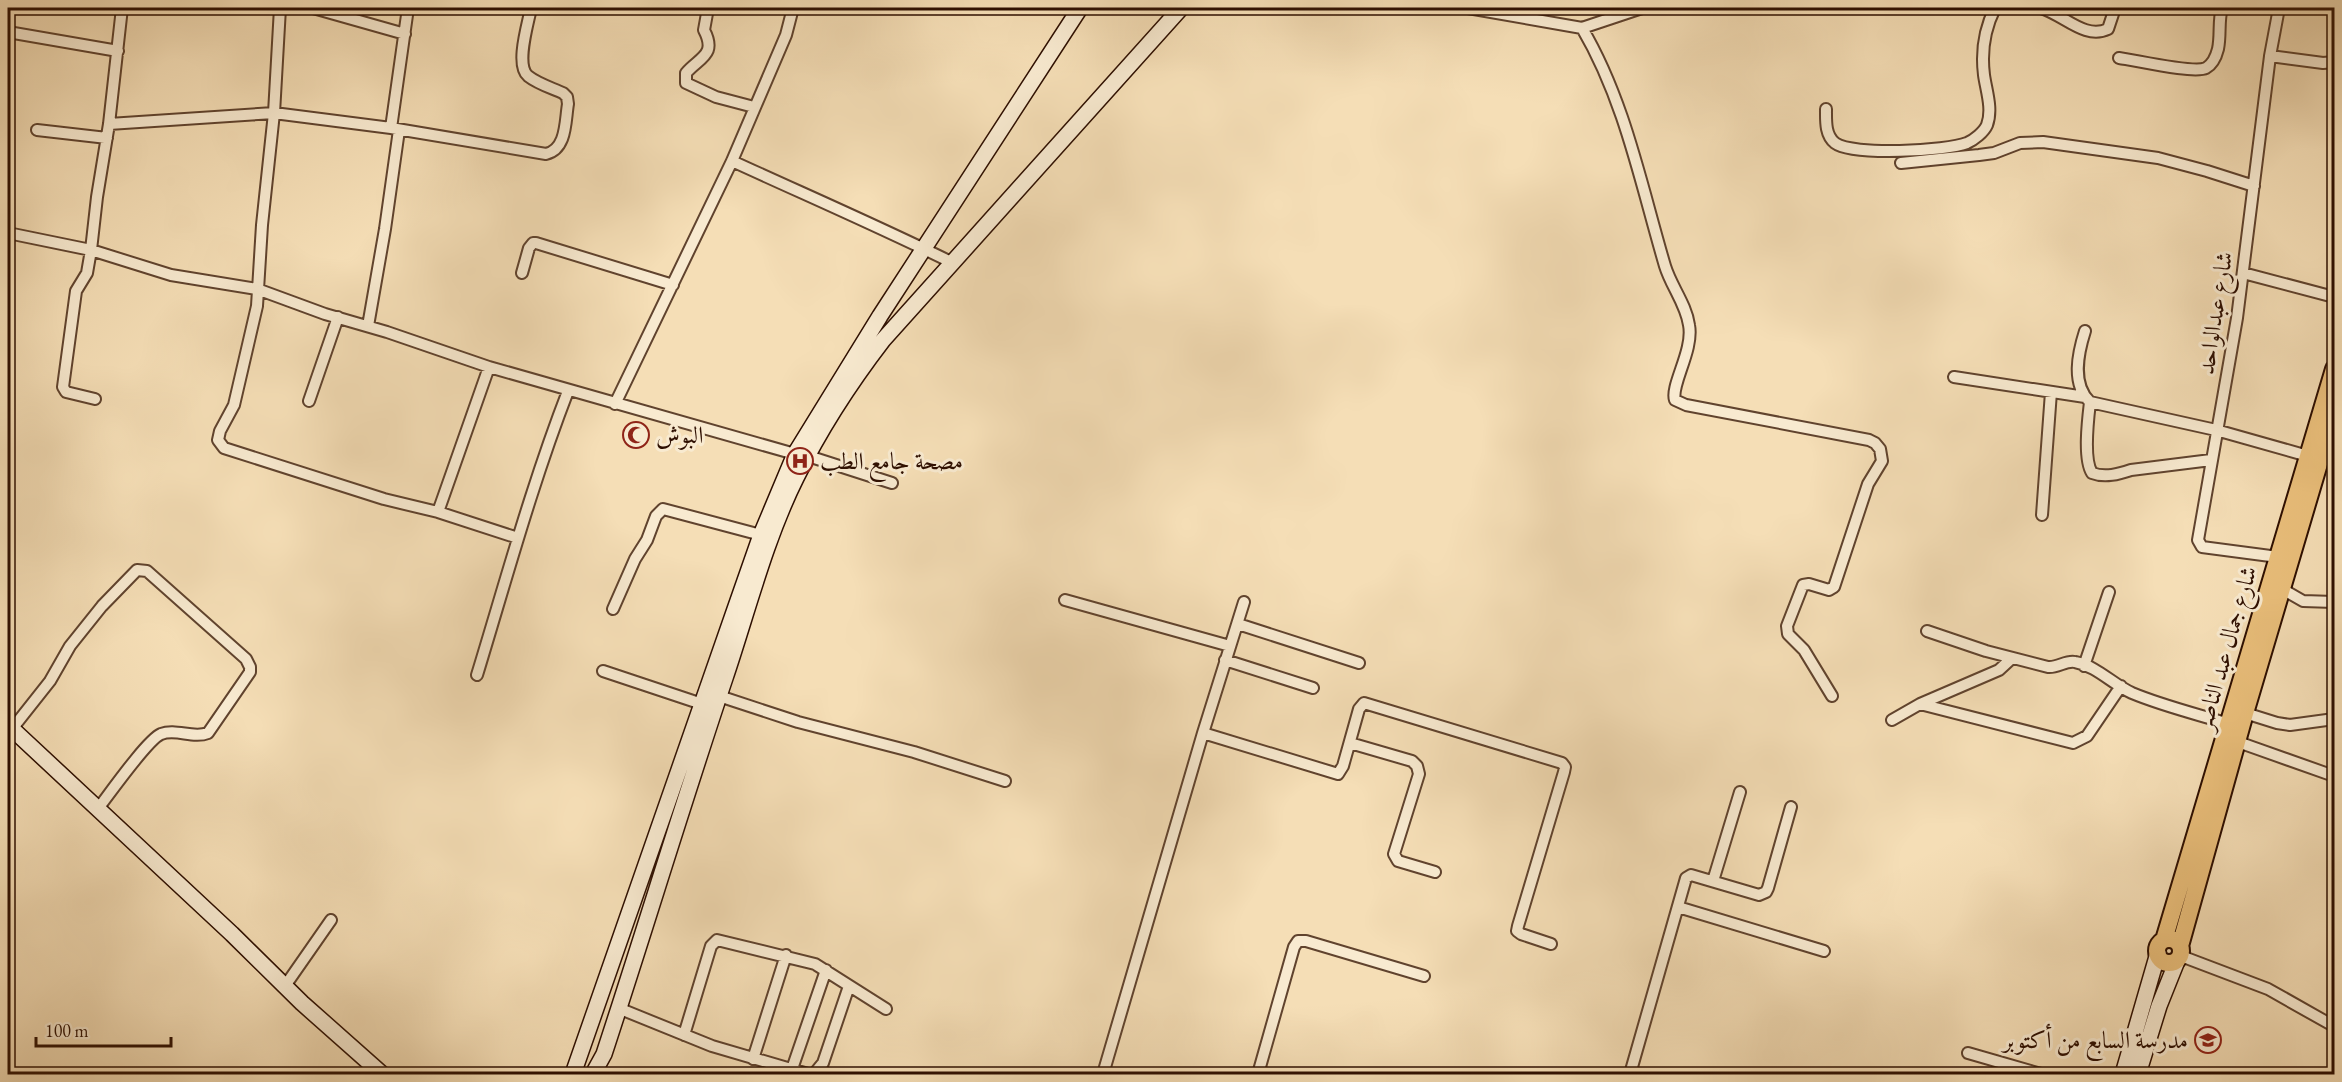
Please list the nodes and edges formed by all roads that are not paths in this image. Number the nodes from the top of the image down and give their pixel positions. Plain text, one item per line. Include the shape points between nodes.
1 (122, 8) edge
2 (280, 8) edge
3 (313, 8) edge
4 (408, 8) edge
5 (531, 8) edge
6 (708, 8) edge
7 (793, 8) edge
8 (1080, 8) edge
9 (1181, 8) edge
10 (1468, 8) edge
11 (1642, 8) edge
12 (1995, 8) edge
13 (2041, 8) edge
14 (2115, 8) edge
15 (2222, 8) edge
16 (2278, 8) edge
17 (1582, 28) junction
18 (8, 32) edge
19 (405, 34) junction
20 (118, 51) junction
21 (2270, 56) junction
22 (2119, 58) dead end
23 (2334, 62) edge
24 (754, 107) junction
25 (1826, 109) dead end
26 (274, 113) junction
27 (110, 124) junction
28 (395, 129) junction
29 (37, 130) dead end
30 (107, 138) junction
31 (732, 161) junction
32 (1901, 163) dead end
33 (2254, 186) junction
34 (8, 233) edge
35 (924, 249) junction
36 (91, 250) junction
37 (953, 263) junction
38 (522, 273) dead end
39 (2243, 273) junction
40 (673, 285) junction
41 (256, 289) junction
42 (2334, 297) edge
43 (338, 317) junction
44 (368, 326) junction
45 (2085, 331) dead end
46 (869, 332) junction
47 (883, 340) junction
48 (489, 367) junction
49 (2334, 369) edge
50 (1954, 377) dead end
51 (568, 391) junction
52 (2051, 392) junction
53 (95, 399) dead end
54 (2088, 399) junction
55 (309, 401) dead end
56 (615, 404) junction
57 (2334, 413) edge
58 (2216, 430) junction
59 (801, 455) junction
60 (2308, 456) junction
61 (2211, 460) junction
62 (892, 483) dead end
63 (438, 512) junction
64 (2042, 515) dead end
65 (761, 535) junction
66 (518, 538) junction
67 (2278, 557) junction
68 (2282, 589) junction
69 (2109, 591) dead end
70 (1065, 600) dead end
71 (1244, 602) dead end
72 (2334, 602) edge
73 (613, 609) dead end
74 (1238, 624) junction
75 (1927, 631) dead end
76 (1230, 646) junction
77 (2012, 658) junction
78 (1225, 660) junction
79 (1359, 663) dead end
80 (2084, 666) junction
81 (603, 671) dead end
82 (477, 675) dead end
83 (2121, 686) junction
84 (1313, 688) dead end
85 (719, 696) junction
86 (1832, 696) dead end
87 (702, 704) junction
88 (1920, 704) junction
89 (2245, 713) junction
90 (2334, 719) edge
91 (1892, 720) dead end
92 (2229, 724) junction
93 (10, 727) edge
94 (1203, 733) junction
95 (2238, 742) junction
96 (1350, 743) junction
97 (2334, 776) edge
98 (1005, 781) dead end
99 (1740, 792) dead end
100 (1791, 807) dead end
101 (97, 810) junction
102 (660, 851) junction
103 (1435, 872) dead end
104 (1713, 881) junction
105 (1677, 907) junction
106 (331, 920) dead end
107 (1551, 944) dead end
108 (1824, 951) dead end
109 (2172, 951) junction
110 (786, 955) junction
111 (826, 970) junction
112 (1424, 976) dead end
113 (285, 986) junction
114 (849, 986) junction
115 (618, 1008) junction
116 (886, 1009) dead end
117 (2333, 1026) edge
118 (684, 1035) junction
119 (1968, 1053) dead end
120 (753, 1059) junction
121 (792, 1069) junction
122 (382, 1074) edge
123 (573, 1074) edge
124 (593, 1074) edge
125 (1103, 1074) edge
126 (1258, 1074) edge
127 (1630, 1074) edge
128 (2041, 1074) edge
129 (2123, 1074) edge
130 (2138, 1074) edge

1 - 20 street
2 - 26 street
3 - 19 street
4 - 19 street
5 - 28 street via 522,68 567,97 564,131 556,149 546,154
6 - 24 street via 704,30 709,48 687,73 686,83 716,97
7 - 24 street via 786,34
8 - 35 street
9 - 37 street
10 - 17 street
11 - 17 street
12 - 25 street via 1983,50 1987,125 1966,143 1916,151 1847,149 1834,142 1827,129
13 - 14 street via 2086,31 2099,33 2108,29
15 - 22 street via 2218,49 2207,67 2188,69
16 - 21 street, شارع عبدالواحد
17 - 86 street via 1617,103 1665,267 1688,317 1689,346 1674,389 1675,400 1869,440 1880,448 1882,460 1868,484 1834,587 1829,590 1803,585 1787,627
18 - 20 street
19 - 28 street
20 - 27 street
21 - 23 street
21 - 33 street, شارع عبدالواحد
24 - 31 street
26 - 27 street
26 - 28 street
26 - 41 street
27 - 30 street
28 - 44 street via 386,229
29 - 30 street
30 - 36 street
31 - 35 street
31 - 40 street
32 - 33 street via 1994,153 2020,143 2043,142 2158,158
33 - 39 street, شارع عبدالواحد
34 - 36 street
35 - 37 street
35 - 46 street
36 - 41 street via 171,275
36 - 53 street via 87,273 76,291 63,387 66,392
37 - 47 street
38 - 40 street via 529,248 536,243
39 - 42 street
39 - 58 street, شارع عبدالواحد
40 - 56 street
41 - 43 street
41 - 63 street via 255,317 234,405 219,436 220,444 384,499
43 - 44 street
43 - 55 street
44 - 48 street
45 - 54 street via 2078,371 2079,386
46 - 47 street
46 - 59 street
47 - 59 street
48 - 51 street
48 - 63 street
49 - 60 main road, شارع جمال عبد الناصر
50 - 52 street
51 - 56 street
51 - 66 street via 542,457
52 - 54 street
52 - 64 street
54 - 58 street
54 - 61 street via 2088,465 2092,473 2119,474
56 - 59 street
57 - 68 main road, شارع جمال عبد الناصر
58 - 60 street
58 - 61 street, شارع عبدالواحد
59 - 62 street
59 - 65 street
59 - 85 street
60 - 67 main road, شارع جمال عبد الناصر
61 - 67 street, شارع عبدالواحد via 2199,545
63 - 66 street
65 - 73 street via 663,509 656,516
65 - 87 street
66 - 82 street
67 - 92 main road, شارع جمال عبد الناصر
68 - 72 street via 2309,602
68 - 89 main road, شارع جمال عبد الناصر
69 - 80 street
70 - 76 street
71 - 74 street
74 - 76 street
74 - 79 street
75 - 77 street
76 - 78 street
77 - 80 street via 2048,667 2072,662
77 - 88 street via 1999,670
78 - 84 street
78 - 94 street
80 - 83 street
81 - 87 street
83 - 88 street via 2087,736 2073,742
83 - 92 street
85 - 98 street
85 - 102 street
87 - 102 street
88 - 91 street
89 - 90 street via 2290,725
89 - 95 main road, شارع جمال عبد الناصر
92 - 109 main road, شارع جمال عبد الناصر
93 - 101 street
93 - 101 street via 50,681 70,646 102,606 137,570 147,571 246,659 250,672 208,733 159,735
94 - 96 street via 1334,774 1341,772
94 - 125 street
95 - 97 street
95 - 109 main road, شارع جمال عبد الناصر
96 - 103 street via 1417,766 1419,774 1394,854 1398,861
96 - 107 street via 1364,703 1562,763 1564,772 1517,931
99 - 104 street
100 - 104 street via 1766,892 1759,895
101 - 113 street
102 - 115 street
102 - 123 street
104 - 105 street via 1687,876
105 - 108 street
105 - 127 street
106 - 113 street
109 - 117 street via 2268,989
109 - 129 street, شارع جمال عبد الناصر
109 - 130 street, شارع جمال عبد الناصر
110 - 111 street
110 - 118 street via 721,940 713,942
110 - 120 street
111 - 114 street
111 - 121 street
112 - 126 street via 1298,941
113 - 122 street
114 - 116 street
114 - 121 street via 820,1069 808,1074
115 - 118 street
115 - 124 street via 604,1054
118 - 120 street
119 - 128 street
120 - 121 street

